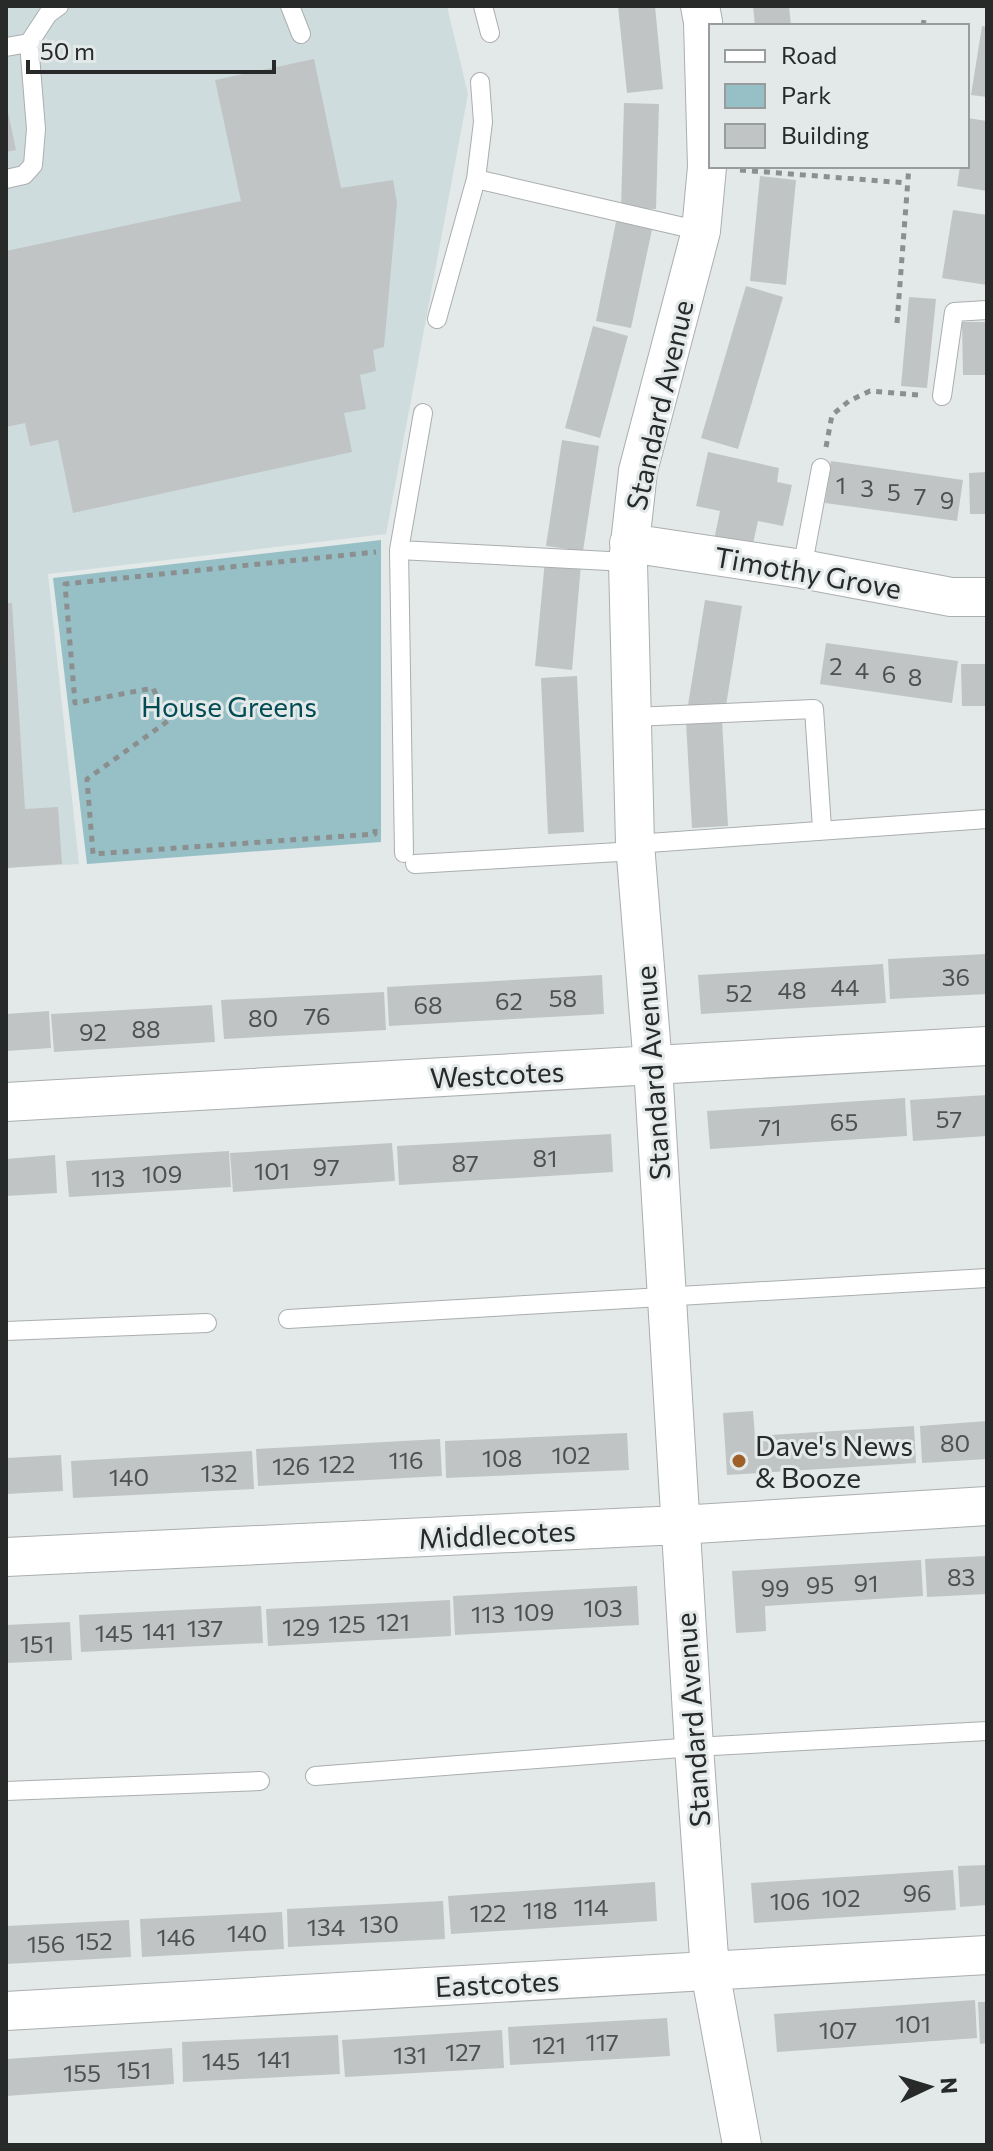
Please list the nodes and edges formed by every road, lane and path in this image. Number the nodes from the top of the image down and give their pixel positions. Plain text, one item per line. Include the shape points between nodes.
1 (59, 6) edge
2 (290, 6) edge
3 (483, 6) edge
4 (700, 6) edge
5 (490, 33) dead end
6 (301, 34) dead end
7 (29, 43) junction
8 (6, 47) edge
9 (480, 82) dead end
10 (707, 167) joint
11 (720, 168) edge
12 (909, 168) edge
13 (6, 179) edge
14 (476, 179) junction
15 (907, 183) junction
16 (701, 231) junction
17 (987, 310) edge
18 (437, 319) dead end
19 (897, 323) dead end
20 (942, 396) joint
21 (423, 413) dead end
22 (821, 468) joint
23 (399, 550) junction
24 (373, 552) junction
25 (628, 553) junction
26 (373, 568) dead end
27 (802, 569) junction
28 (987, 597) edge
29 (633, 717) junction
30 (375, 818) dead end
31 (987, 819) edge
32 (822, 828) junction
33 (636, 847) junction
34 (987, 1046) edge
35 (653, 1066) junction
36 (6, 1102) edge
37 (987, 1278) edge
38 (666, 1299) junction
39 (288, 1319) dead end
40 (207, 1323) dead end
41 (6, 1331) edge
42 (987, 1506) edge
43 (679, 1525) junction
44 (6, 1557) edge
45 (987, 1731) edge
46 (694, 1747) junction
47 (315, 1776) dead end
48 (260, 1781) dead end
49 (6, 1791) edge
50 (987, 1955) edge
51 (710, 1971) junction
52 (6, 2011) edge
53 (742, 2145) edge

1 - 7 lane
2 - 6 lane
3 - 5 lane
4 - 10 street, Standard Avenue
7 - 8 lane
7 - 13 lane via 36,129 33,165 24,175
9 - 14 lane via 483,122
10 - 16 street, Standard Avenue
11 - 15 path
12 - 15 path
14 - 16 lane
14 - 18 lane
15 - 19 path
16 - 25 street, Standard Avenue via 638,471
17 - 20 lane via 954,312
20 - 22 path via 870,391 849,401 832,415
21 - 23 lane
22 - 27 lane
23 - 24 path
23 - 25 lane
23 - 33 lane via 410,859
24 - 26 path
24 - 30 path via 65,584 75,703 153,688 168,721 87,779 93,854 375,834
25 - 27 street, Timothy Grove
25 - 29 street, Standard Avenue
27 - 28 street, Timothy Grove via 951,597
29 - 32 lane via 814,709
29 - 33 street, Standard Avenue
31 - 32 lane
32 - 33 lane
33 - 35 street, Standard Avenue
34 - 35 street, Westcotes
35 - 36 street, Westcotes
35 - 38 street, Standard Avenue
37 - 38 lane
38 - 39 lane
38 - 43 street, Standard Avenue
40 - 41 lane
42 - 43 street, Middlecotes
43 - 44 street, Middlecotes
43 - 46 street, Standard Avenue
45 - 46 lane
46 - 47 lane
46 - 51 street, Standard Avenue
48 - 49 lane
50 - 51 street, Eastcotes
51 - 52 street, Eastcotes
51 - 53 street, Standard Avenue

